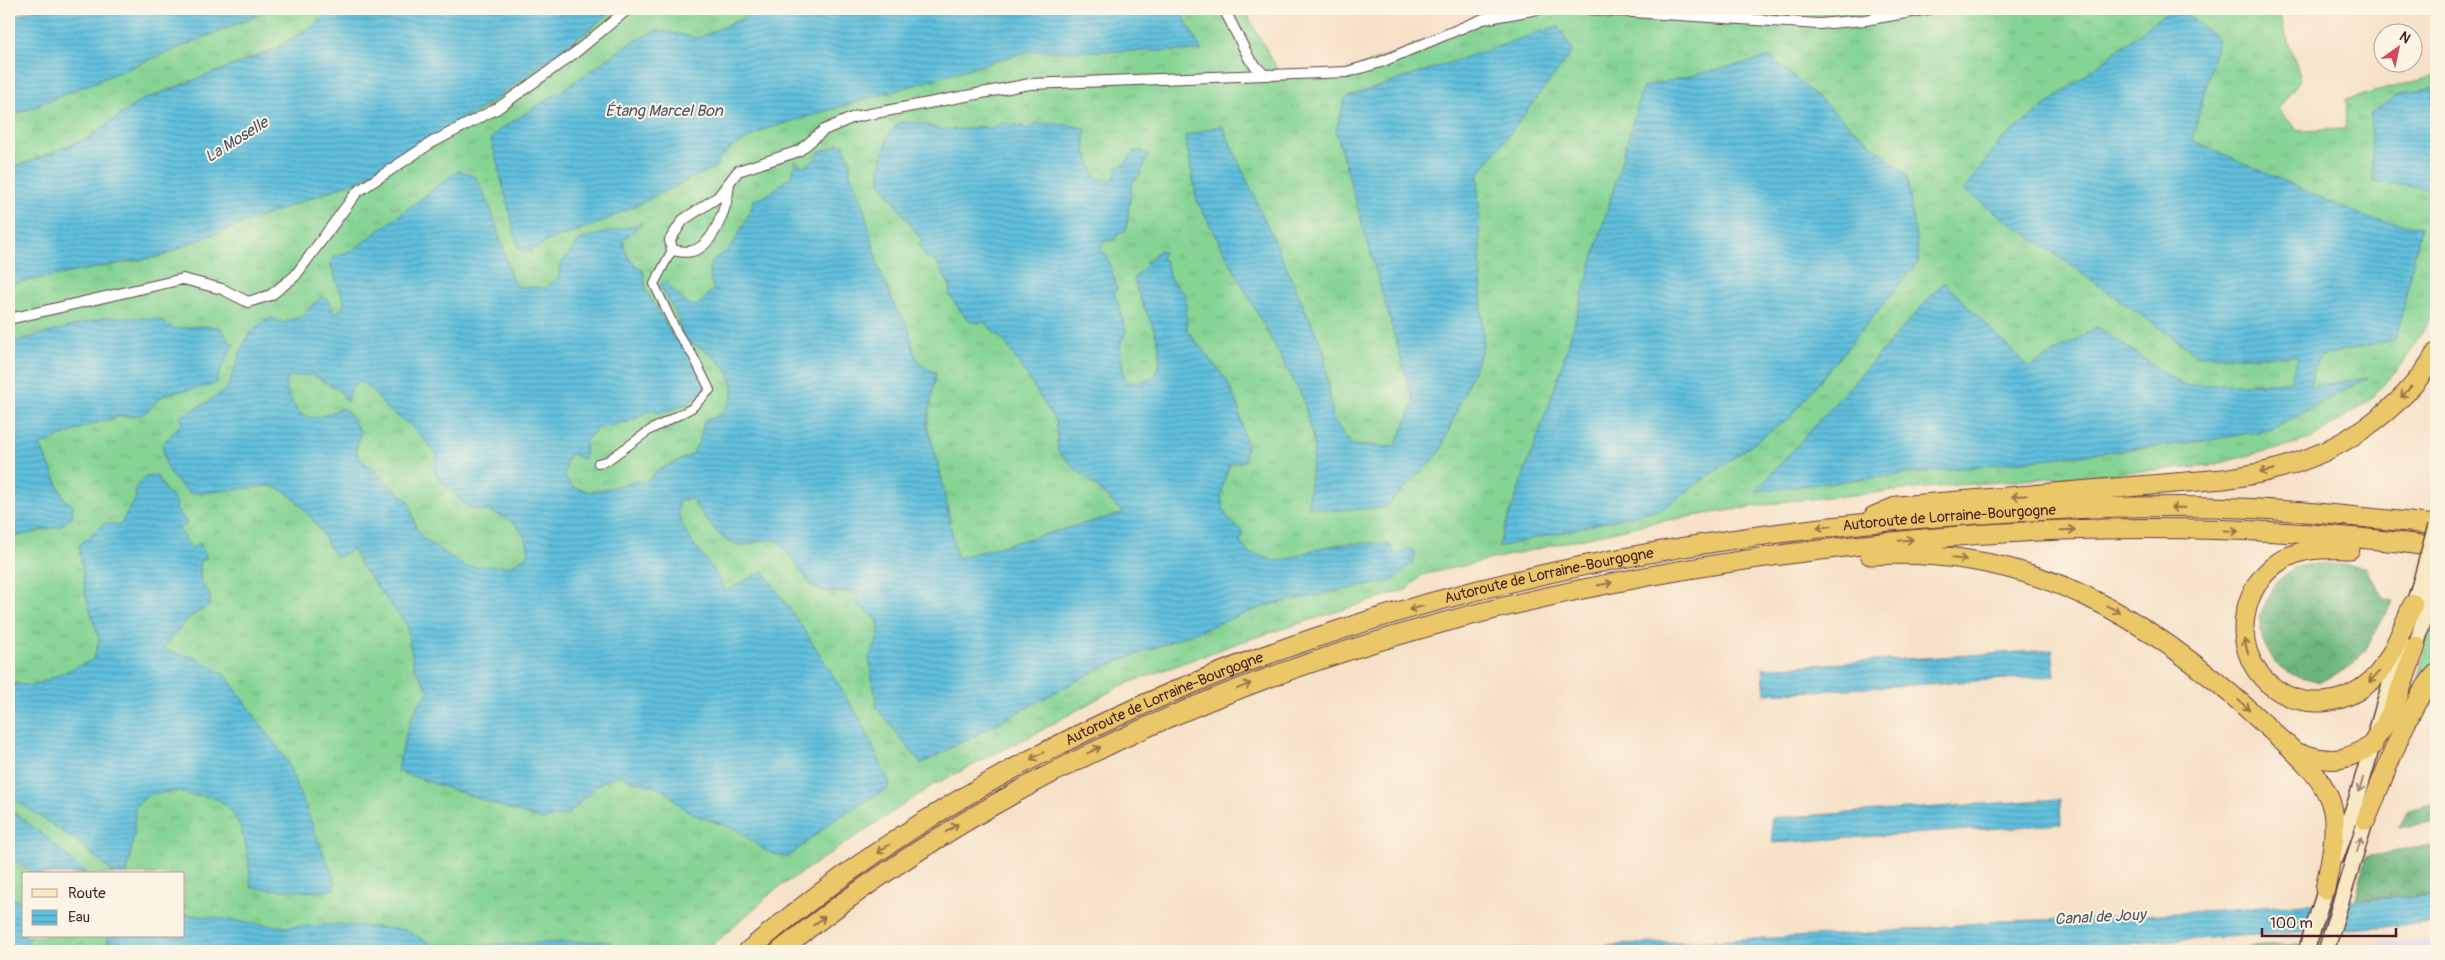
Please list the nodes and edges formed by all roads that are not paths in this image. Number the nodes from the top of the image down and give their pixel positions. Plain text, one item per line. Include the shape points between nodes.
1 (628, 9) edge
2 (1224, 9) edge
3 (1538, 9) edge
4 (1587, 9) edge
5 (1929, 9) edge
6 (1264, 75) junction
7 (729, 183) junction
8 (672, 250) junction
9 (9, 319) edge
10 (2436, 353) edge
11 (598, 463) dead end
12 (2211, 507) junction
13 (2436, 515) edge
14 (1858, 523) junction
15 (2436, 526) edge
16 (2404, 542) junction
17 (2436, 546) edge
18 (1719, 563) junction
19 (2431, 580) edge
20 (2413, 604) junction
21 (2416, 646) junction
22 (2436, 674) edge
23 (2374, 742) junction
24 (2303, 754) dead end
25 (2366, 820) junction
26 (2325, 889) junction
27 (748, 951) edge
28 (780, 951) edge
29 (2306, 951) edge
30 (2326, 951) edge

1 - 9 street via 576,52 498,108 431,143 357,192 295,276 271,295 248,302 222,289 183,278
2 - 6 street via 1250,60
3 - 6 street via 1483,19 1381,62 1347,72
4 - 5 street via 1819,24
6 - 7 street via 1030,84 854,117 824,130 799,151 738,170
7 - 8 street via 718,197 683,220 670,240
7 - 8 street via 723,214 702,247 691,252
8 - 11 street via 654,284 710,390 692,408 650,430 607,461
10 -> 14 highway via 2402,397 2360,431 2303,461 2222,479 1898,506
12 - 13 highway via 2322,505
12 -> 14 highway, Autoroute de Lorraine-Bourgogne via 2044,510
12 - 15 highway, Autoroute de Lorraine-Bourgogne via 2350,516
14 -> 27 highway, Autoroute de Lorraine-Bourgogne via 1710,544 1539,577 1410,610 1313,639 1227,670 1112,718 984,784 836,882
15 - 19 main road, bridge
16 - 17 highway, Autoroute de Lorraine-Bourgogne
18 -> 16 highway, Autoroute de Lorraine-Bourgogne via 1869,543 2039,531 2200,529
20 -> 16 highway via 2385,663 2373,679 2349,695 2321,703 2294,699 2267,682 2253,664 2244,642 2243,626 2254,588 2262,575 2275,564 2302,551 2386,549
18 -> 26 highway via 1891,554 1959,559 2008,568 2061,585 2130,618 2193,662 2248,709 2291,748 2325,790 2332,810 2334,831
28 -> 18 highway, Autoroute de Lorraine-Bourgogne via 850,897 961,822 1071,762 1184,710 1268,676 1417,629 1558,594
19 - 20 main road
19 - 21 main road
20 - 23 main road
21 - 23 highway via 2386,725
21 - 25 main road
22 - 25 highway via 2406,724
23 - 24 highway via 2350,757 2333,761
23 -> 26 main road
30 -> 25 main road
26 - 29 main road

